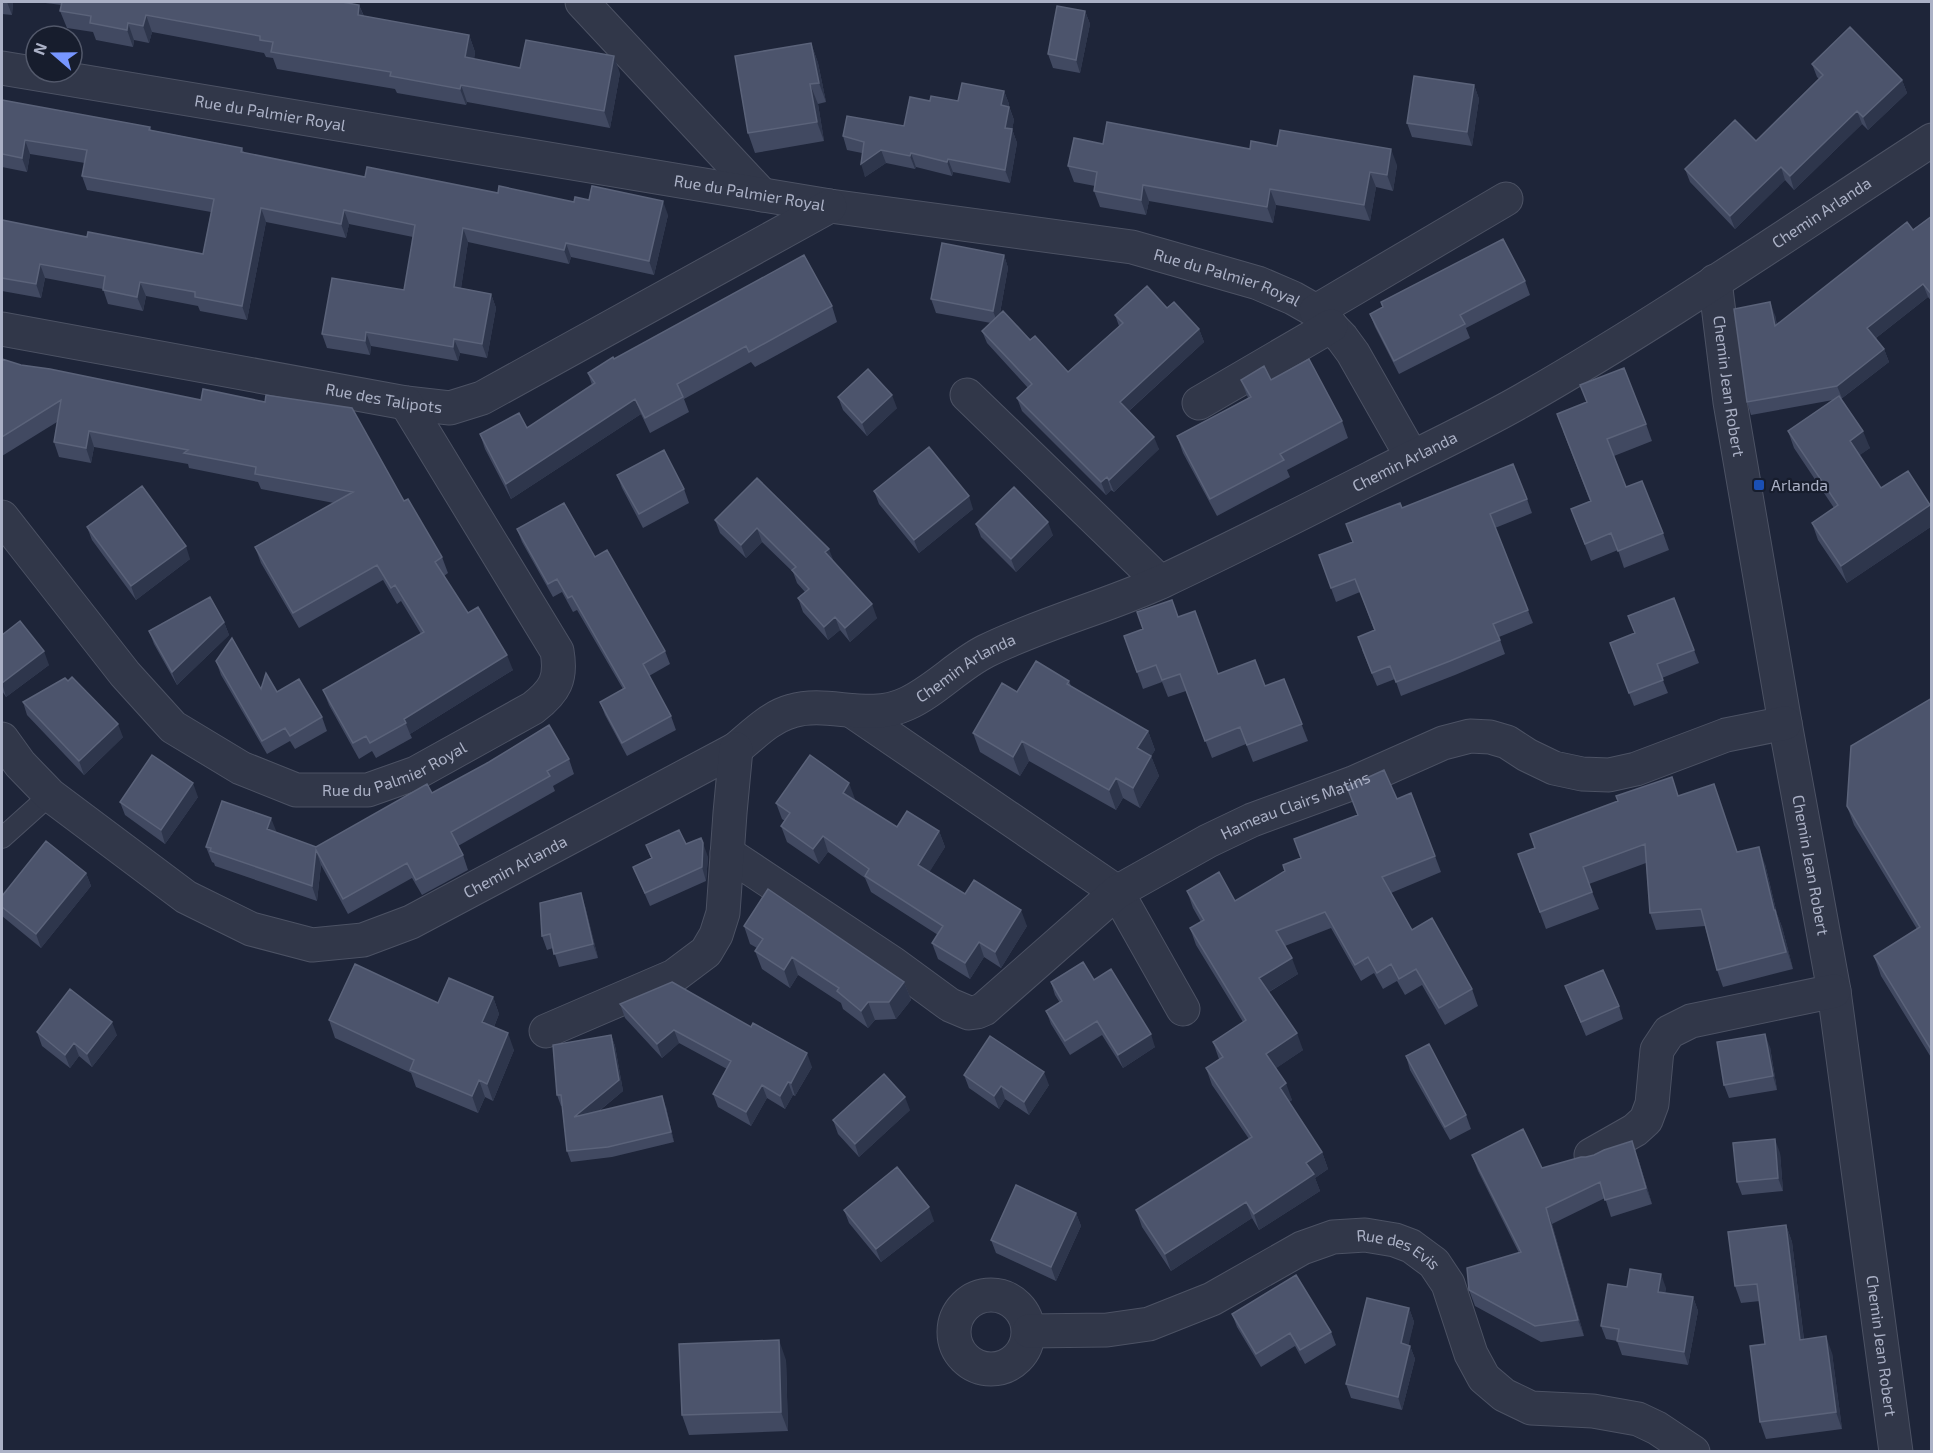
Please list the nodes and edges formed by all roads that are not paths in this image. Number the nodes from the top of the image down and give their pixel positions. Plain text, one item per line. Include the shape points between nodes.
1 (582, 2) edge
2 (2, 68) edge
3 (1932, 141) edge
4 (762, 195) junction
5 (1506, 199) dead end
6 (830, 206) junction
7 (1716, 281) junction
8 (1324, 319) junction
9 (2, 329) edge
10 (967, 395) dead end
11 (406, 403) junction
12 (1199, 403) dead end
13 (1412, 457) junction
14 (2, 517) edge
15 (1160, 582) junction
16 (852, 711) junction
17 (1785, 723) junction
18 (2, 739) edge
19 (736, 749) junction
20 (50, 795) junction
21 (2, 838) edge
22 (727, 853) junction
23 (1117, 892) junction
24 (1834, 991) junction
25 (1183, 1009) dead end
26 (546, 1031) dead end
27 (1591, 1155) edge
28 (1029, 1331) dead end
29 (1694, 1452) edge
30 (1896, 1452) edge

1 - 4 street
2 - 4 street, Rue du Palmier Royal
3 - 7 street, Chemin Arlanda
4 - 6 street, Rue du Palmier Royal
5 - 8 street
6 - 8 street, Rue du Palmier Royal via 1132,247 1258,282 1293,298
6 - 11 street, Rue des Talipots via 482,398 450,408
7 - 13 street, Chemin Arlanda via 1519,402
7 - 17 street, Chemin Jean Robert via 1730,402
8 - 12 street
8 - 13 street, Rue du Palmier Royal via 1353,353
9 - 11 street, Rue des Talipots
10 - 15 street
11 - 14 street, Rue du Palmier Royal via 557,651 560,666 548,697 533,708 416,773 368,790 296,790 241,768 173,727 125,674
13 - 15 street, Chemin Arlanda
15 - 16 street, Chemin Arlanda via 982,653 906,704 883,711
16 - 19 street, Chemin Arlanda via 793,711 766,723
16 - 23 street
17 - 23 street, Hameau Clairs Matins via 1726,735 1610,776 1554,768 1490,737 1470,736 1443,742 1353,783 1252,819
17 - 24 street, Chemin Jean Robert
18 - 20 street, Chemin Arlanda
19 - 20 street, Chemin Arlanda via 411,922 363,940 312,945 251,929 186,897
19 - 22 street
20 - 21 lane
22 - 23 street, Hameau Clairs Matins via 950,1005 969,1013 984,1009
22 - 26 street via 723,913 706,952 675,976
23 - 25 street
24 - 27 street via 1691,1021 1669,1032 1657,1050 1652,1104 1646,1120
24 - 30 street, Chemin Jean Robert
28 - 29 street, Rue des Evis via 1107,1330 1149,1324 1212,1299 1302,1248 1333,1237 1365,1235 1395,1240 1434,1263 1448,1284 1471,1354 1484,1378 1504,1395 1531,1408 1593,1411 1638,1419

